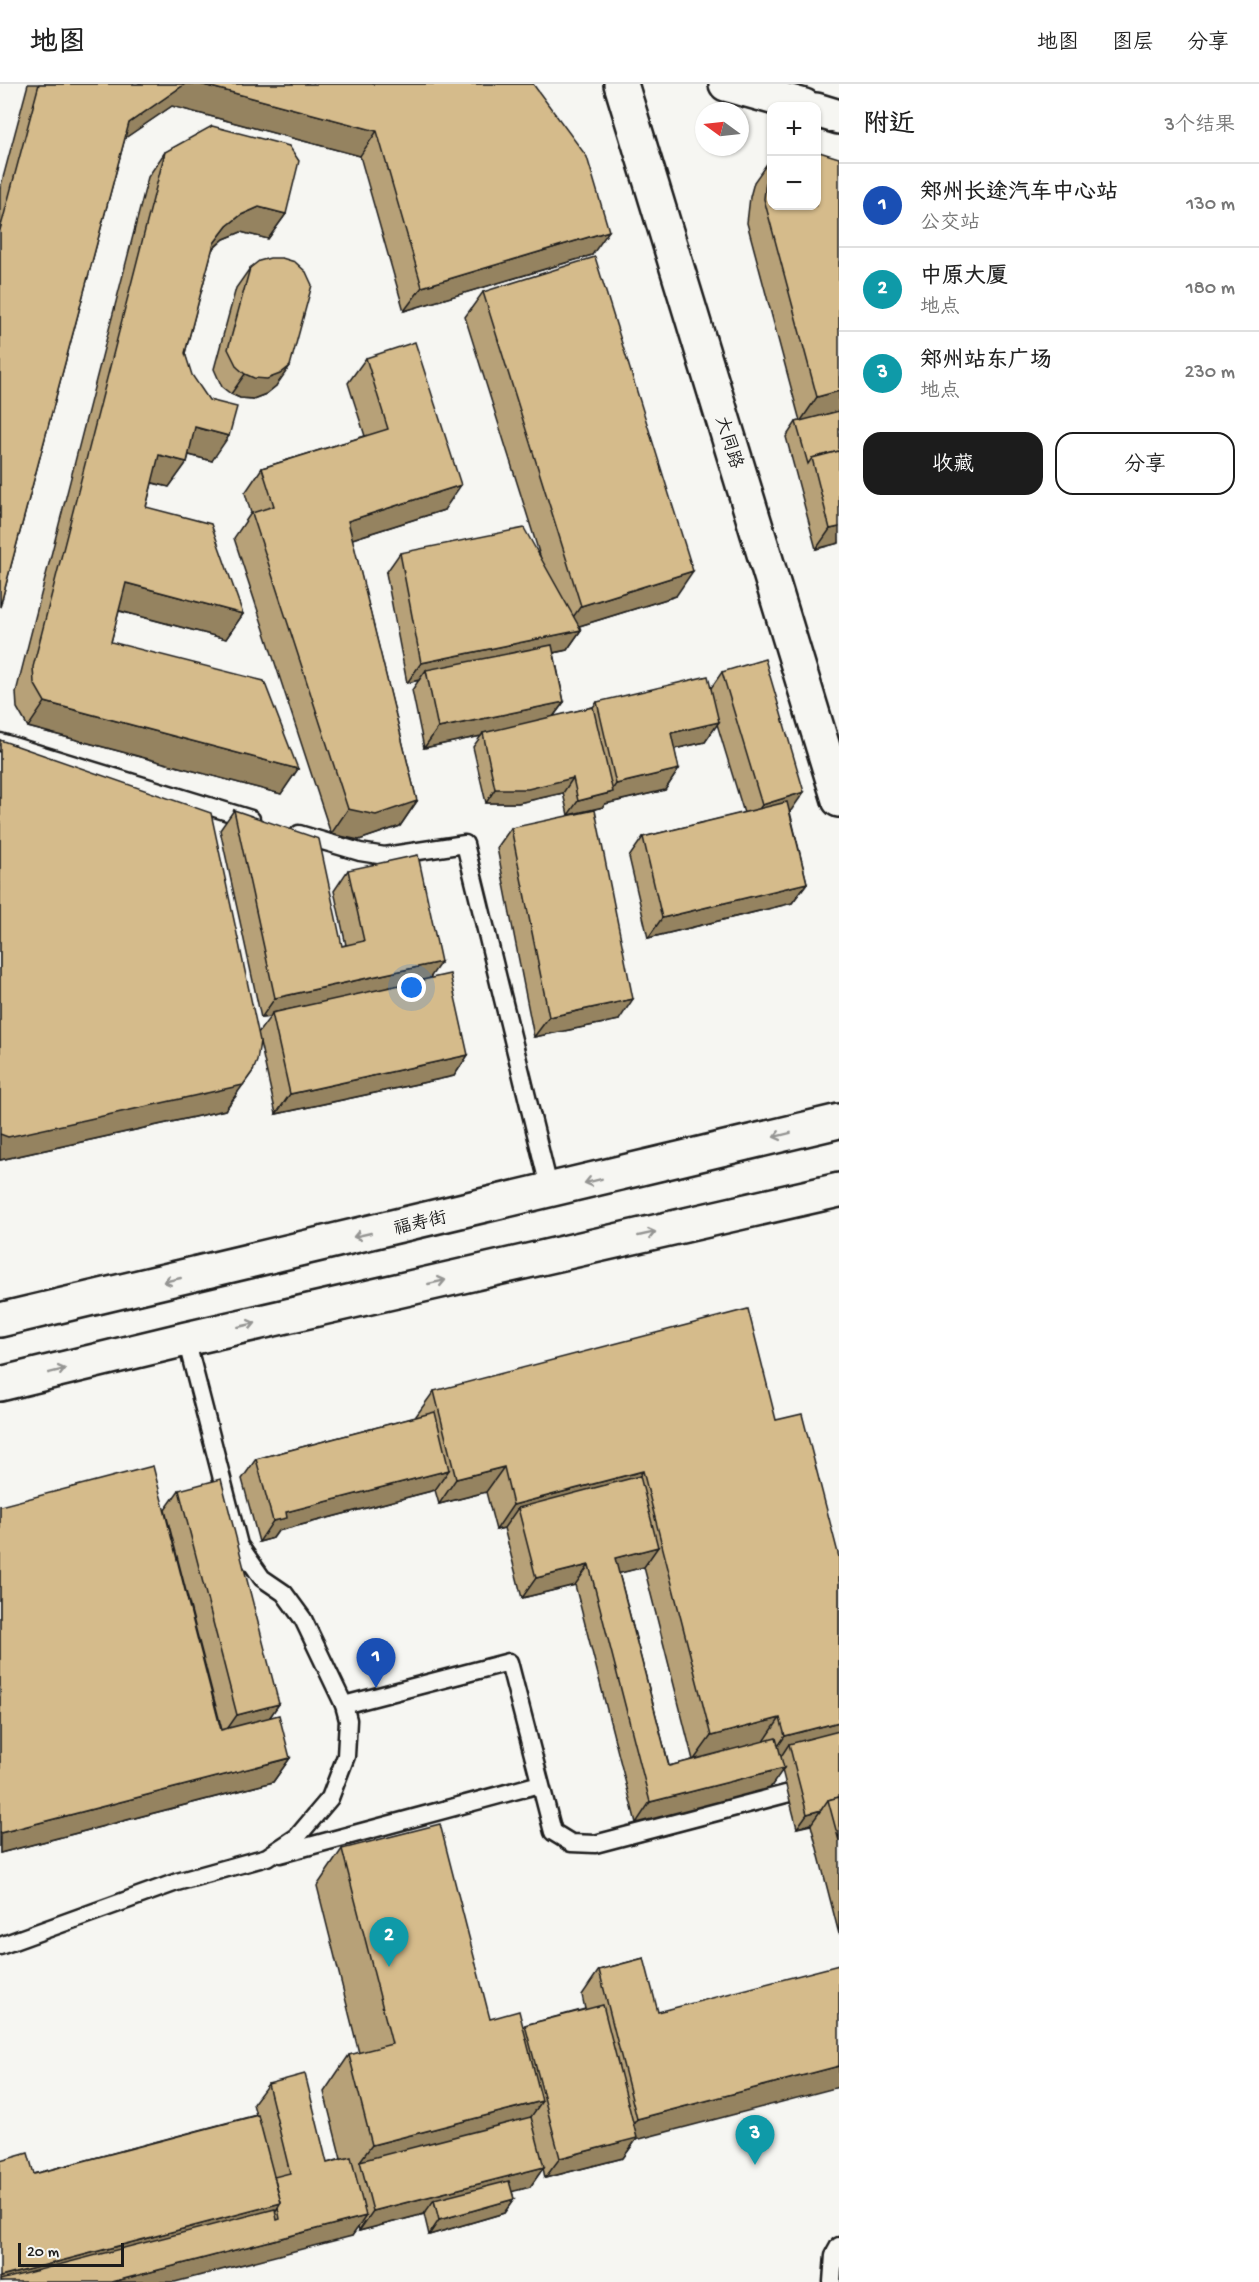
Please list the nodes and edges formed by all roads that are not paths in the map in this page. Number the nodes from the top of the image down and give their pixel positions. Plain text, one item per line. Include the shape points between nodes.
1 (621, 84) edge
2 (726, 84) edge
3 (790, 102) edge
4 (821, 112) edge
5 (839, 117) edge
6 (0, 742) edge
7 (839, 800) edge
8 (839, 1121) edge
9 (839, 1190) edge
10 (550, 1191) junction
11 (0, 1320) edge
12 (186, 1339) junction
13 (0, 1384) edge
14 (344, 1705) junction
15 (839, 1780) edge
16 (540, 1784) junction
17 (267, 1857) junction
18 (0, 1946) edge
19 (839, 2246) edge
20 (832, 2282) edge

1 - 7 main road, 大同路
2 - 3 main road
4 - 5 main road
6 - 10 lane via 351,850 386,856 465,844
8 -> 10 main road, 福寿街
12 -> 9 main road
10 -> 11 main road, 福寿街
13 -> 12 main road
12 - 14 lane via 239,1545 262,1578 284,1593 303,1619
14 - 16 lane via 509,1662
14 - 17 lane via 348,1720 346,1756 330,1798 297,1837
15 - 16 lane via 594,1844 571,1843 553,1832
16 - 17 lane
17 - 18 lane via 177,1882
19 - 20 lane via 834,2255

